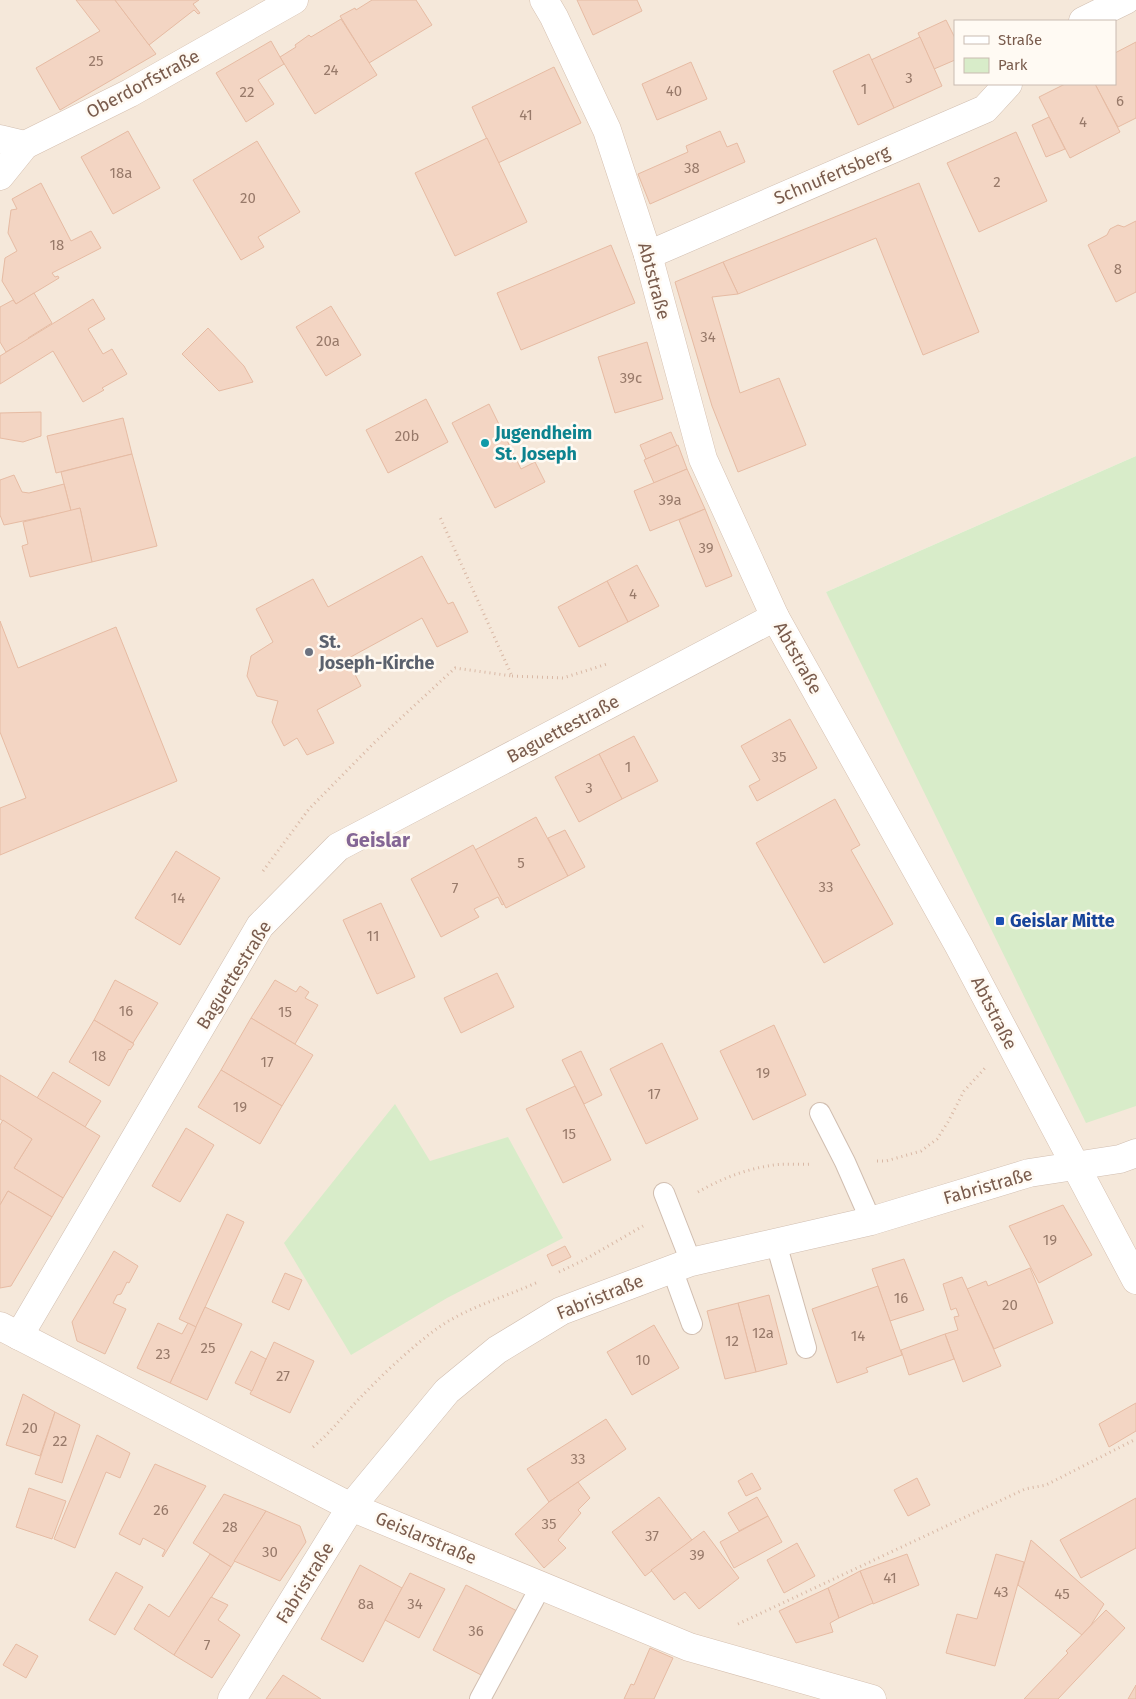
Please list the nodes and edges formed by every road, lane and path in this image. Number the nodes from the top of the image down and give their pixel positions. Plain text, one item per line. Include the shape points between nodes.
1 (294, 0) edge
2 (544, 0) edge
3 (1126, 0) edge
4 (1085, 20) edge
5 (1007, 85) edge
6 (12, 142) edge
7 (0, 176) edge
8 (648, 255) junction
9 (439, 515) dead end
10 (775, 617) junction
11 (611, 663) dead end
12 (512, 676) junction
13 (266, 866) dead end
14 (820, 1113) dead end
15 (1136, 1153) edge
16 (1076, 1166) junction
17 (664, 1193) dead end
18 (871, 1221) junction
19 (776, 1243) junction
20 (681, 1265) junction
21 (1136, 1280) edge
22 (692, 1324) dead end
23 (9, 1331) edge
24 (806, 1348) dead end
25 (1136, 1439) edge
26 (351, 1507) junction
27 (541, 1586) junction
28 (689, 1648) junction
29 (232, 1699) edge
30 (480, 1699) edge
31 (872, 1699) edge

1 - 6 street, Oberdorfstraße via 130,92
2 - 8 street, Abtstraße via 607,130
3 - 4 street
5 - 8 street, Schnufertsberg via 985,109
6 - 7 street, Oberdorfstraße
8 - 10 street, Abtstraße via 704,459
9 - 12 path
10 - 16 street, Abtstraße via 959,946
10 - 23 street, Baguettestraße via 338,847 260,926
11 - 12 path via 563,678
12 - 13 path via 455,668 309,809
14 - 18 lane
15 - 16 street, Fabristraße
16 - 18 street, Fabristraße via 1029,1172
16 - 21 street, Abtstraße
17 - 20 lane
18 - 19 street, Fabristraße
19 - 20 street, Fabristraße
19 - 24 lane
20 - 22 lane
20 - 26 street, Fabristraße via 561,1311 497,1350 447,1391
23 - 26 street, Geislarstraße
25 - 28 path via 1046,1485 1025,1490
26 - 27 street, Geislarstraße
26 - 29 street, Fabristraße
27 - 28 street, Geislarstraße
27 - 30 lane
28 - 31 street, Geislarstraße

